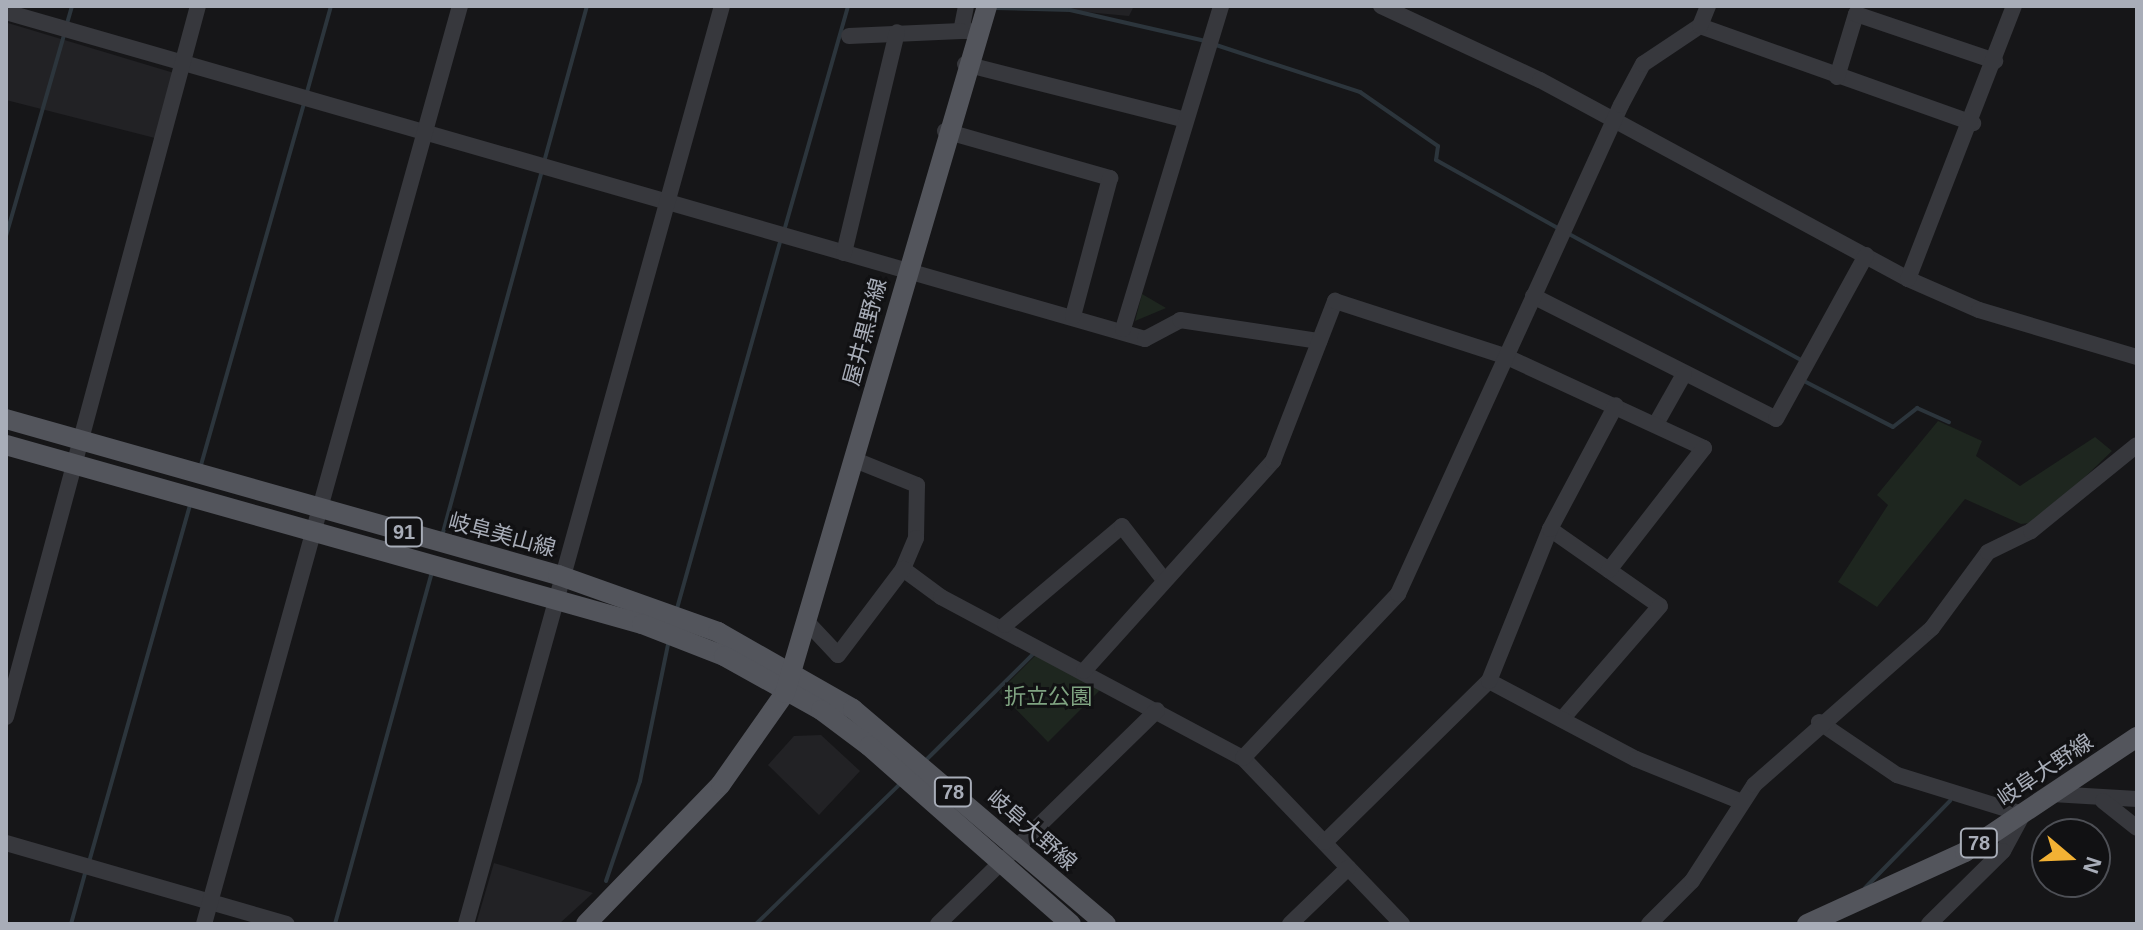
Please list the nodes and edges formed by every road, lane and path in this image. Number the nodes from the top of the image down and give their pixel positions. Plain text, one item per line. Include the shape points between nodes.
1 (198, 6) edge
2 (460, 6) edge
3 (722, 6) edge
4 (966, 6) edge
5 (987, 6) edge
6 (1221, 6) edge
7 (1381, 6) edge
8 (1708, 6) edge
9 (2014, 6) edge
10 (6, 12) edge
11 (1700, 26) junction
12 (970, 31) junction
13 (897, 32) junction
14 (849, 36) dead end
15 (1995, 61) junction
16 (182, 64) junction
17 (965, 64) junction
18 (1837, 77) junction
19 (1182, 119) junction
20 (1612, 123) junction
21 (1973, 123) junction
22 (425, 130) junction
23 (945, 131) junction
24 (671, 201) junction
25 (844, 253) junction
26 (1866, 255) junction
27 (906, 270) junction
28 (1908, 279) junction
29 (1533, 296) junction
30 (1073, 316) junction
31 (1123, 329) junction
32 (1319, 341) junction
33 (1507, 357) junction
34 (2137, 357) edge
35 (1684, 374) junction
36 (1616, 405) junction
37 (6, 419) edge
38 (1657, 422) junction
39 (83, 441) junction
40 (6, 445) edge
41 (2137, 445) edge
42 (855, 460) junction
43 (76, 465) junction
44 (321, 509) junction
45 (1550, 529) junction
46 (315, 531) junction
47 (903, 569) junction
48 (1609, 570) junction
49 (558, 575) junction
50 (1164, 580) junction
51 (552, 598) junction
52 (807, 622) junction
53 (1005, 625) junction
54 (1084, 671) junction
55 (791, 672) junction
56 (1489, 681) junction
57 (785, 693) junction
58 (1157, 710) junction
59 (6, 717) edge
60 (1562, 719) junction
61 (1819, 722) junction
62 (2137, 737) edge
63 (1243, 758) junction
64 (2052, 794) junction
65 (2137, 799) edge
66 (2103, 801) junction
67 (1742, 802) junction
68 (2023, 814) junction
69 (2137, 828) edge
70 (1325, 842) junction
71 (6, 843) edge
72 (1008, 854) junction
73 (1348, 868) junction
74 (209, 904) junction
75 (204, 924) edge
76 (287, 924) edge
77 (466, 924) edge
78 (586, 924) edge
79 (938, 924) edge
80 (1071, 924) edge
81 (1106, 924) edge
82 (1290, 924) edge
83 (1402, 924) edge
84 (1649, 924) edge
85 (1807, 924) edge
86 (1929, 924) edge

1 - 16 street
2 - 22 street
3 - 24 street
4 - 12 street
5 - 12 main road, 屋井黒野線
6 - 19 street
7 - 20 street via 1540,80
8 - 11 street
9 - 15 street
10 - 16 street
11 - 18 street
11 - 20 street via 1643,64
12 - 13 street
12 - 17 main road, 屋井黒野線
13 - 14 street
13 - 25 street
15 - 18 street via 1856,14
15 - 21 street
16 - 22 street
16 - 39 street
17 - 19 street
17 - 23 main road, 屋井黒野線
18 - 21 street
19 - 31 street
20 - 26 street
20 - 29 street
21 - 28 street
22 - 24 street
22 - 44 street
23 - 27 main road, 屋井黒野線
23 - 30 street via 1110,178
24 - 25 street
24 - 49 street
25 - 27 street
26 - 28 street
26 - 35 street via 1776,419
27 - 30 street
27 - 42 main road, 屋井黒野線
28 - 34 street via 1979,310
29 - 33 street
29 - 35 street
30 - 31 street
31 - 32 street via 1145,339 1180,320
32 - 33 street via 1335,301
32 - 50 street via 1273,461
33 - 36 street
33 - 63 street via 1398,594
35 - 38 street
36 - 38 street
36 - 45 street
37 - 39 main road, 岐阜美山線 / 91
38 - 48 street via 1704,448
39 - 43 street
39 - 44 main road, 岐阜美山線 / 91
40 - 43 main road, 岐阜美山線 / 91
41 - 61 street via 2031,531 1988,552 1932,628
42 - 47 street via 917,485 916,538
42 - 52 main road, 屋井黒野線
43 - 46 main road, 岐阜美山線 / 91
43 - 59 street
44 - 46 street
44 - 49 main road, 岐阜美山線 / 91
45 - 48 street
45 - 56 street
46 - 51 main road, 岐阜美山線 / 91
46 - 74 street
47 - 52 street via 838,655
47 - 53 street via 941,597
48 - 60 street via 1660,606
49 - 51 street
49 - 55 main road, 岐阜美山線 / 91 via 675,614
50 - 53 street via 1122,526
50 - 54 street
51 - 57 main road, 岐阜美山線 / 91 via 724,656
51 - 77 street
52 - 55 main road, 屋井黒野線
53 - 54 street
54 - 58 street
55 - 57 main road
55 - 72 main road, 岐阜大野線 / 78 via 895,741
56 - 60 street
56 - 70 street
57 - 72 main road, 岐阜大野線 / 78 via 857,737
57 - 78 main road via 721,784
58 - 63 street
58 - 72 street
60 - 67 street via 1682,781
61 - 67 street
61 - 68 street via 1897,775
62 - 64 main road, 岐阜大野線 / 78
63 - 70 street
64 - 66 street
64 - 68 main road, 岐阜大野線 / 78
65 - 66 street
66 - 69 street
67 - 84 street via 1692,881
68 - 85 main road, 岐阜大野線 / 78 via 1965,852
68 - 86 street via 2003,851
70 - 73 street
71 - 74 street
72 - 79 street
72 - 80 main road, 岐阜大野線 / 78
72 - 81 main road, 岐阜大野線 / 78
73 - 82 street
73 - 83 street
74 - 75 street
74 - 76 street

